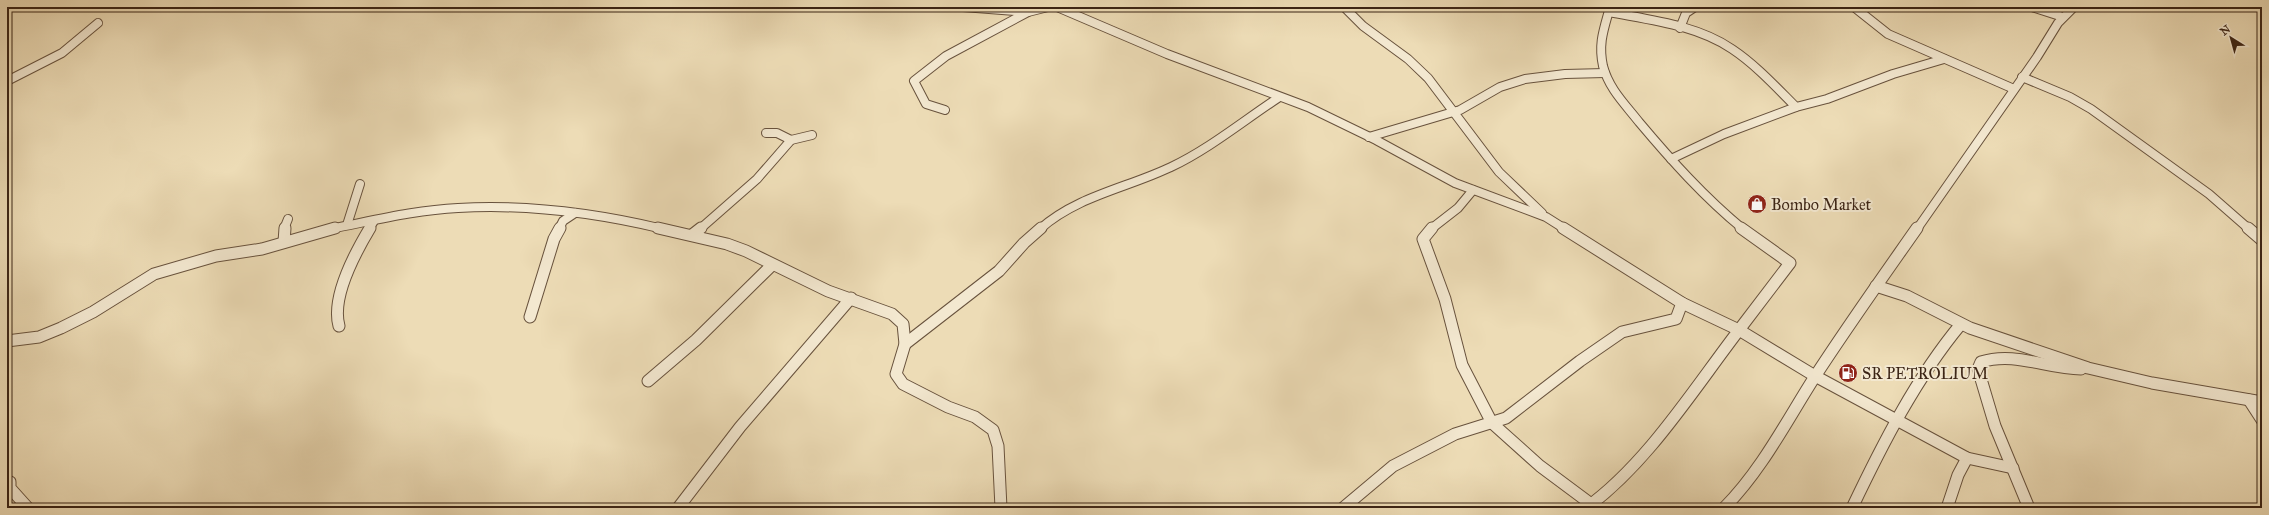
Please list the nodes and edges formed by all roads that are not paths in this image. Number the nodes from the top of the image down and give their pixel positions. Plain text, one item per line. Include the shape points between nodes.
1 (963, 7) edge
2 (1048, 7) edge
3 (1057, 7) edge
4 (1344, 7) edge
5 (1695, 7) edge
6 (1854, 7) edge
7 (2032, 7) edge
8 (2074, 7) edge
9 (1609, 10) edge
10 (1028, 12) junction
11 (2063, 17) junction
12 (98, 24) dead end
13 (1680, 28) junction
14 (1944, 59) junction
15 (1605, 73) junction
16 (2022, 77) junction
17 (7, 81) edge
18 (2014, 89) junction
19 (1278, 98) junction
20 (1796, 107) junction
21 (944, 110) dead end
22 (1456, 111) junction
23 (766, 133) dead end
24 (812, 135) dead end
25 (1369, 137) junction
26 (791, 140) junction
27 (1671, 159) junction
28 (360, 184) dead end
29 (1473, 190) junction
30 (576, 213) junction
31 (1546, 217) junction
32 (288, 219) dead end
33 (374, 221) junction
34 (347, 225) junction
35 (692, 235) junction
36 (2262, 240) edge
37 (284, 242) junction
38 (772, 265) junction
39 (1876, 286) junction
40 (851, 298) junction
41 (1682, 303) junction
42 (530, 317) dead end
43 (1961, 324) junction
44 (339, 326) dead end
45 (1739, 330) junction
46 (7, 341) edge
47 (905, 344) junction
48 (2088, 368) junction
49 (1815, 376) junction
50 (648, 381) dead end
51 (2249, 400) junction
52 (2262, 402) edge
53 (2262, 420) edge
54 (1899, 421) junction
55 (1492, 423) junction
56 (1967, 458) junction
57 (2014, 468) junction
58 (7, 481) edge
59 (1589, 506) edge
60 (28, 508) edge
61 (678, 508) edge
62 (1001, 508) edge
63 (1343, 508) edge
64 (1724, 508) edge
65 (1852, 508) edge
66 (1947, 508) edge
67 (2029, 508) edge

1 - 10 street
2 - 10 street
3 - 19 street via 1110,31
4 - 22 street via 1372,33 1419,69
5 - 13 street via 1686,13
6 - 14 street via 1888,34
7 - 11 street
8 - 11 street
9 - 13 street
9 - 15 street via 1602,29 1601,43
10 - 21 street via 946,56 914,81 926,104
11 - 16 street
12 - 17 street via 62,53
13 - 20 street via 1712,38 1732,49
14 - 18 street
14 - 20 street
15 - 22 street via 1542,76 1516,81 1499,87
15 - 27 street via 1612,87
16 - 18 street
16 - 36 street via 2070,97 2091,109 2209,194
18 - 39 street
19 - 25 street via 1308,107
19 - 47 street via 1171,167 1082,201 1050,220 998,271
20 - 27 street via 1718,136
22 - 25 street via 1407,123
22 - 31 street via 1495,166 1519,193
23 - 26 street via 777,133
24 - 26 street
25 - 29 street
26 - 35 street via 737,198
27 - 45 street via 1720,211 1757,242 1790,263
28 - 34 street via 356,190 354,205 347,215
29 - 31 street
29 - 55 street via 1458,208 1427,232 1423,239 1446,299 1462,366
30 - 33 street via 530,207 472,208 418,212
30 - 35 street
30 - 42 street via 563,221 554,239
31 - 41 street
32 - 37 street via 282,233
33 - 34 street
33 - 44 street via 362,239 340,296 336,312
34 - 37 street
35 - 38 street via 746,251
37 - 46 street via 262,249 216,256 154,274 76,322 38,337
38 - 40 street
38 - 50 street via 702,335
39 - 43 street via 1907,296
39 - 49 street
40 - 47 street via 898,318 903,324
40 - 61 street via 700,477
41 - 45 street
41 - 55 street via 1676,319 1664,324 1622,332 1511,415
43 - 48 street
43 - 54 street via 1945,343
45 - 49 street
45 - 59 street via 1634,467 1618,484
47 - 62 street via 896,374 903,384 948,407 975,417 993,430 998,446
48 - 51 street
48 - 57 street via 2071,369 2000,357 1981,362 1978,369 1981,384 1995,426
49 - 54 street
49 - 64 street via 1761,461 1736,496
51 - 52 street
51 - 53 street
54 - 56 street
54 - 65 street via 1884,442
55 - 59 street
55 - 63 street via 1455,434 1393,466
56 - 57 street
56 - 66 street via 1958,475
57 - 67 street
58 - 60 street

